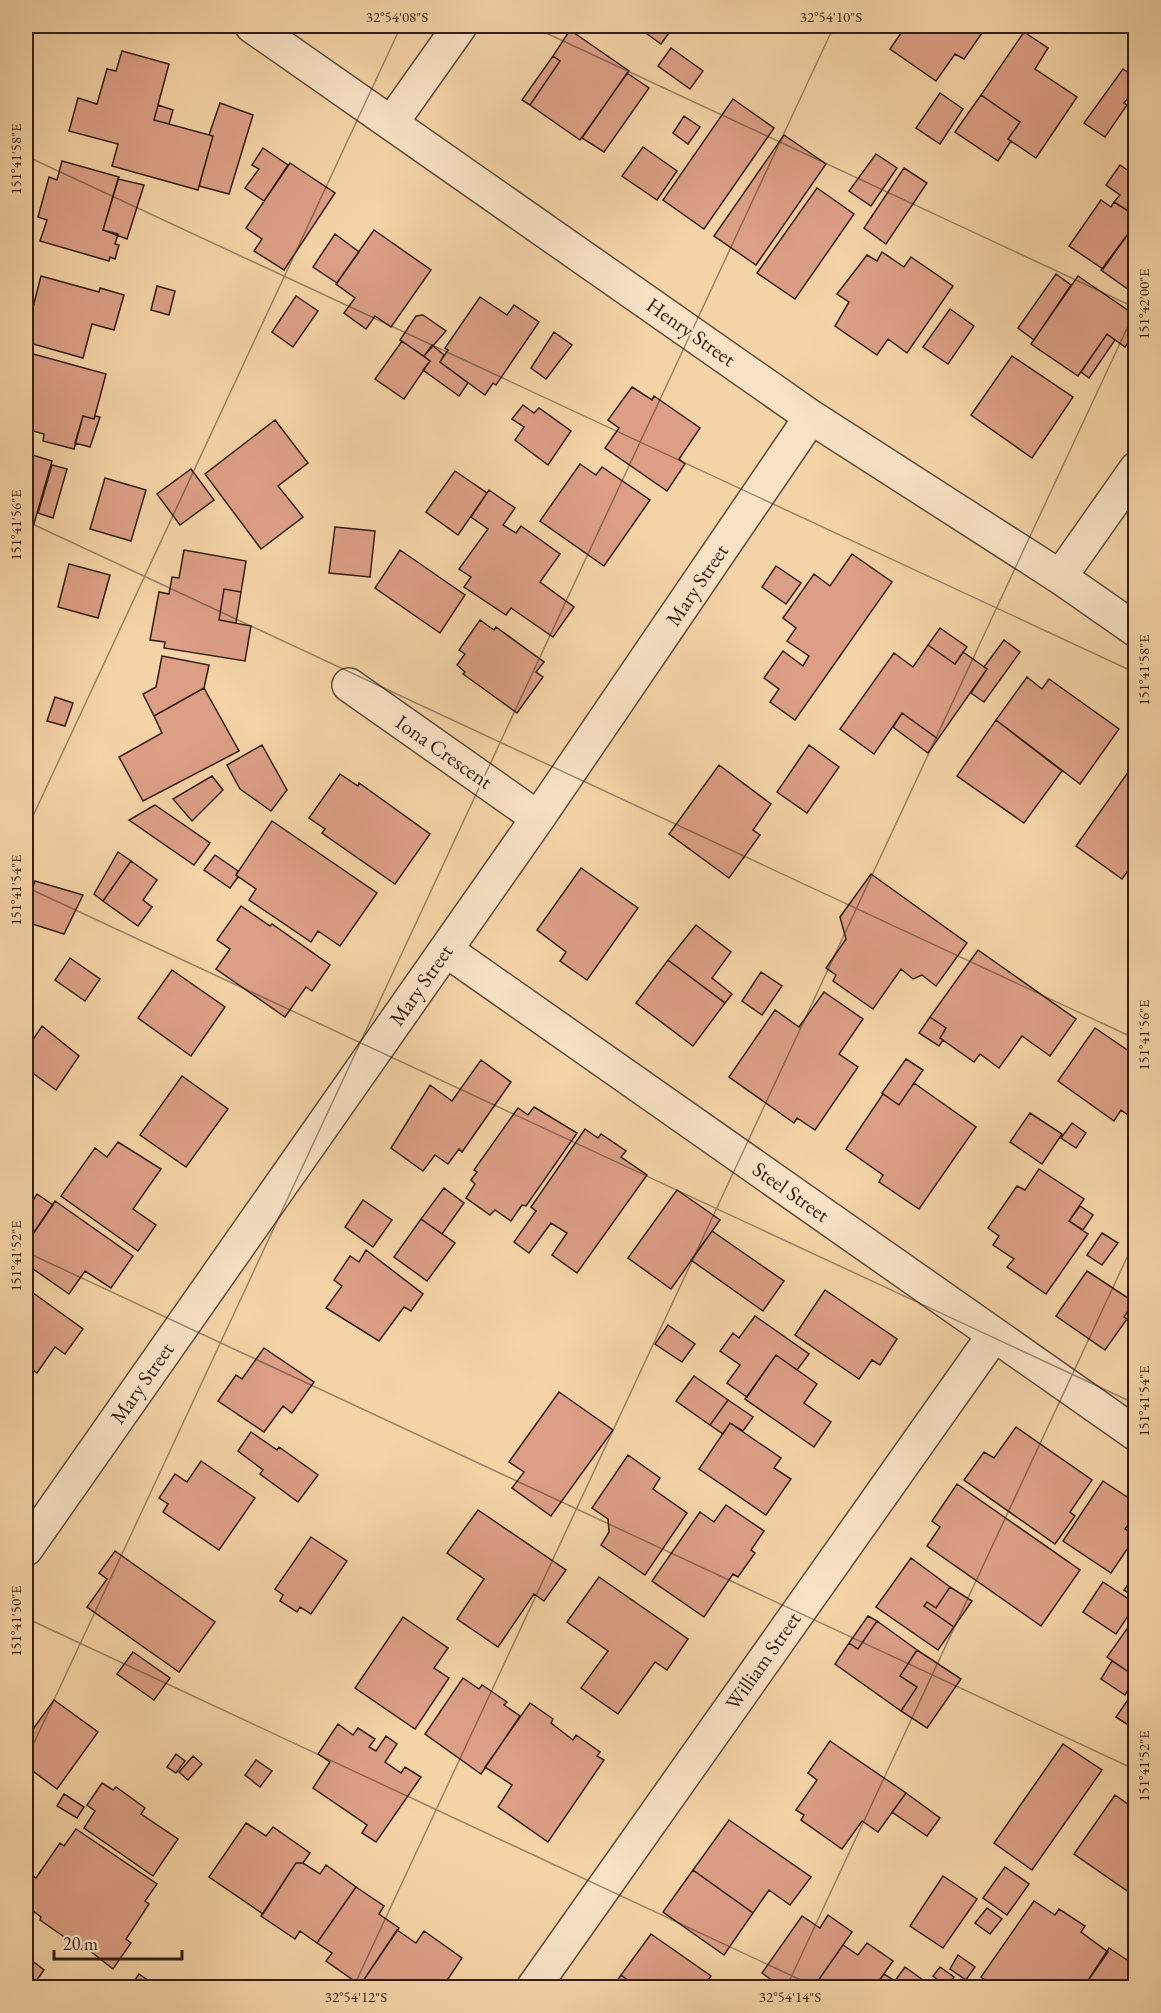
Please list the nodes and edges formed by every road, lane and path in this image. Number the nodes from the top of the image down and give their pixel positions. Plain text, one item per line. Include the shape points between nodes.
1 (252, 26) edge
2 (460, 26) edge
3 (392, 122) junction
4 (811, 417) junction
5 (1136, 469) edge
6 (1060, 577) junction
7 (1136, 630) edge
8 (349, 685) dead end
9 (538, 818) junction
10 (446, 950) junction
11 (994, 1335) junction
12 (1136, 1434) edge
13 (26, 1549) edge
14 (533, 1988) edge

1 - 3 street, Henry Street
2 - 3 street
3 - 4 street, Henry Street
4 - 6 street, Henry Street
4 - 9 street, Mary Street
5 - 6 street
6 - 7 street, Henry Street
8 - 9 street, Iona Crescent
9 - 10 street, Mary Street
10 - 11 street, Steel Street
10 - 13 street, Mary Street
11 - 12 street, Steel Street
11 - 14 street, William Street

